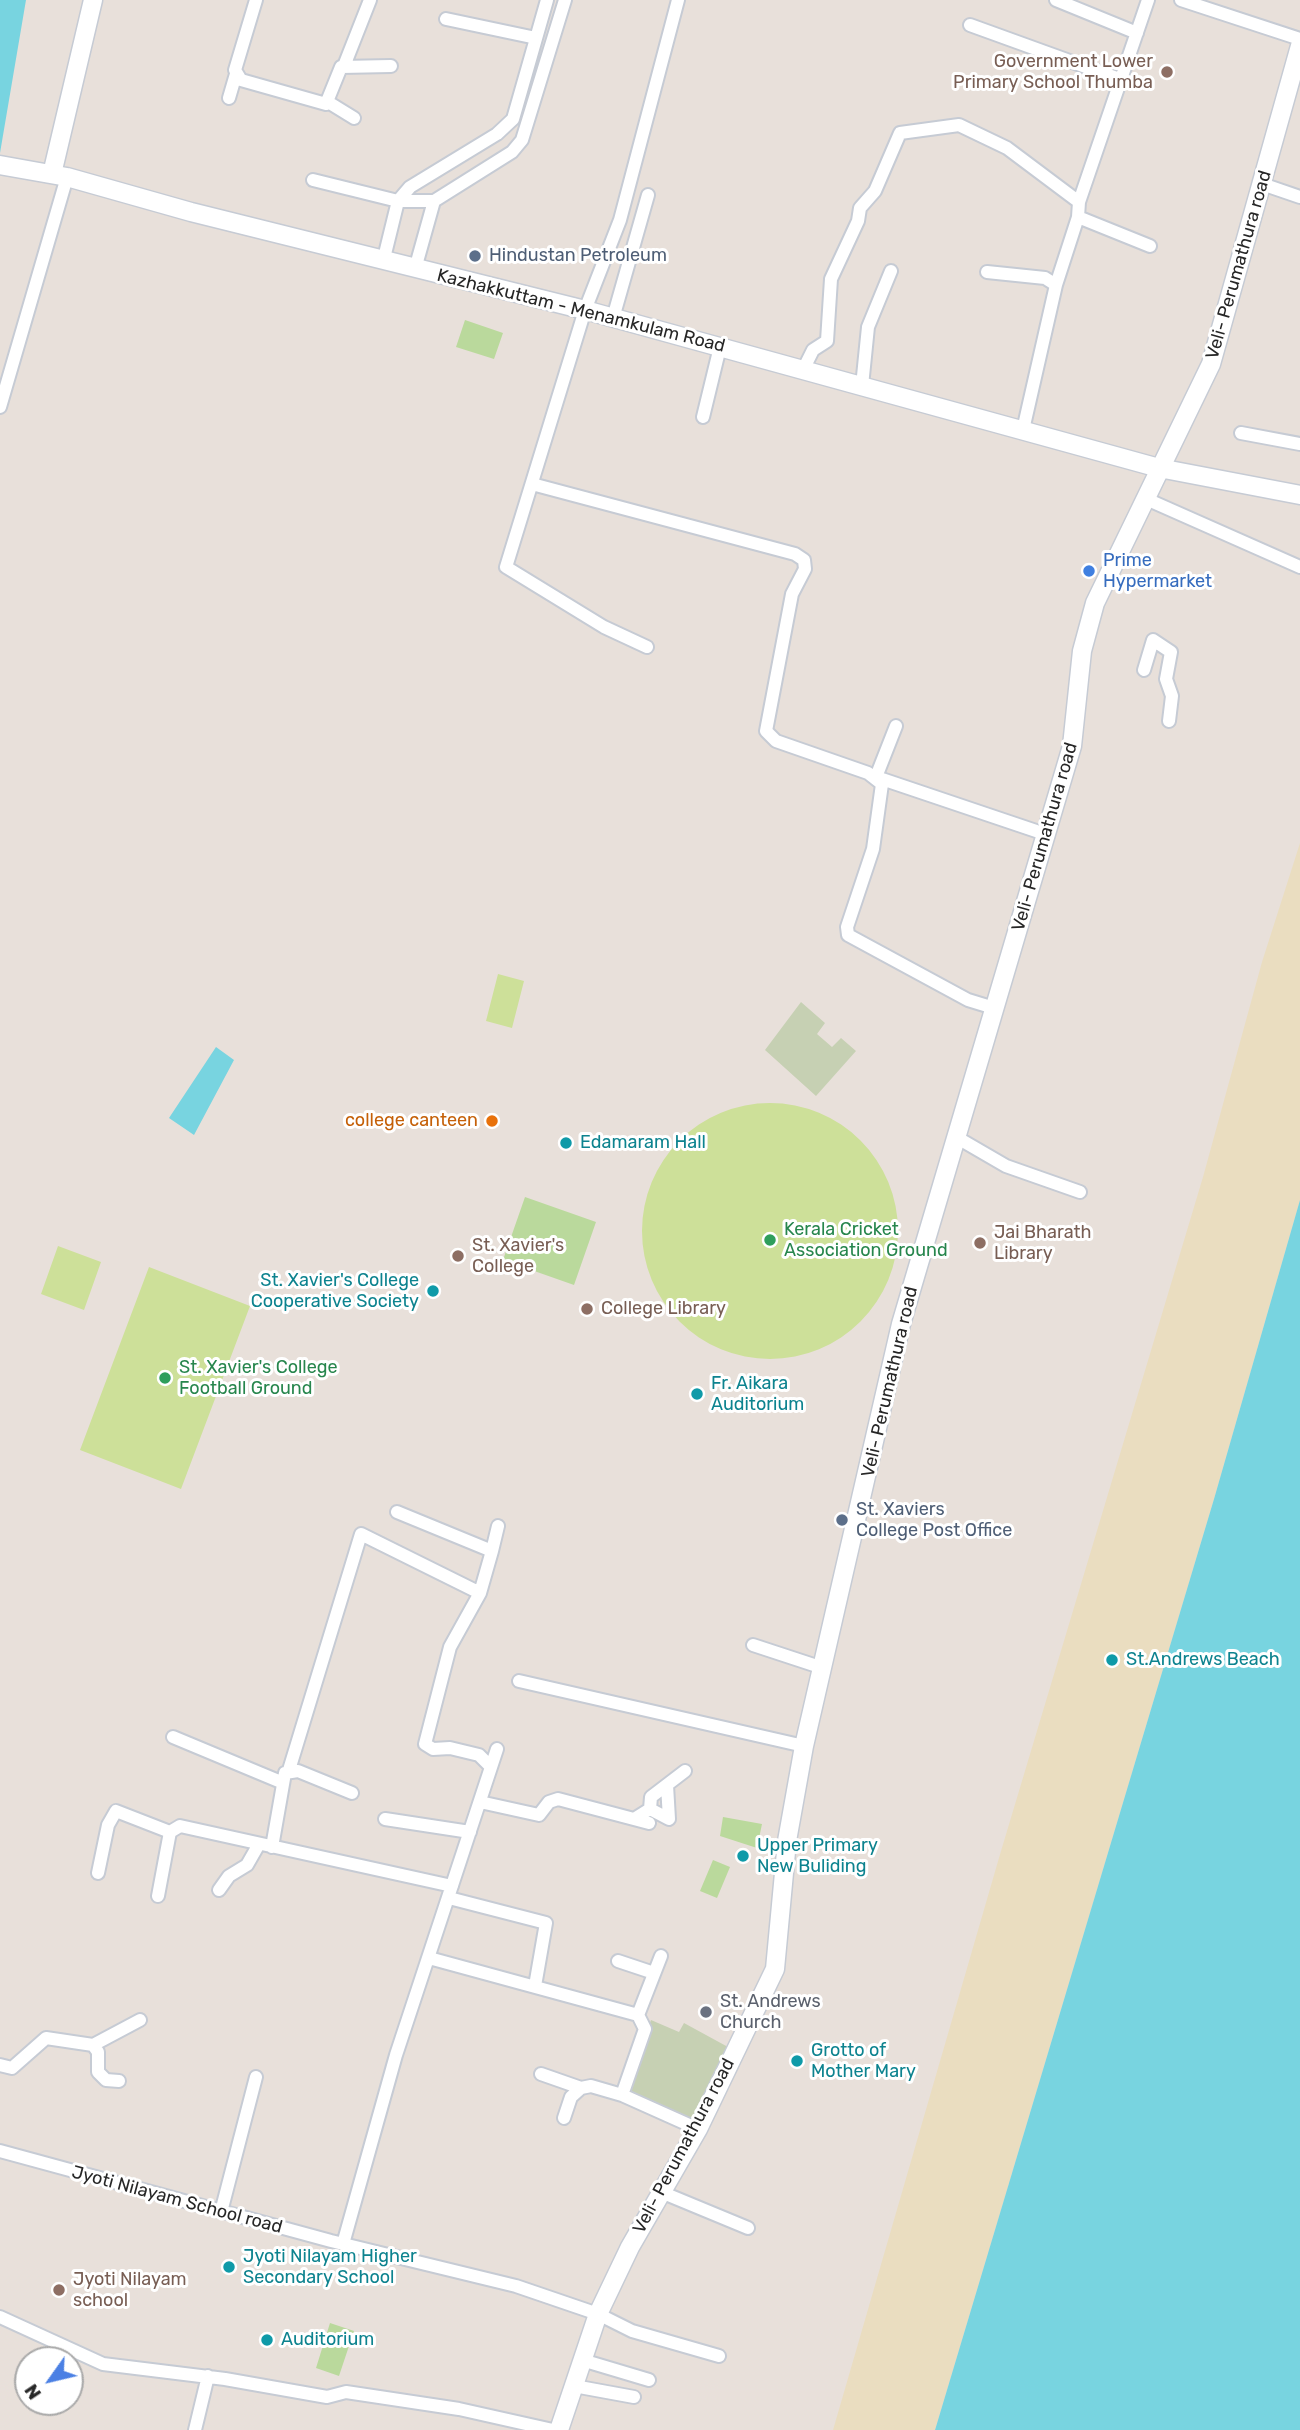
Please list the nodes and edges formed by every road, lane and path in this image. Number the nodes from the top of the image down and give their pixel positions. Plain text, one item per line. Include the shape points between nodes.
1 (93, 0) edge
2 (256, 0) edge
3 (370, 0) edge
4 (678, 0) edge
5 (1056, 0) edge
6 (1148, 0) edge
7 (1181, 0) edge
8 (547, 1) edge
9 (564, 3) edge
10 (446, 19) dead end
11 (970, 25) dead end
12 (1137, 33) junction
13 (536, 38) junction
14 (1300, 39) edge
15 (1300, 46) edge
16 (344, 66) junction
17 (391, 66) dead end
18 (1297, 70) edge
19 (236, 74) junction
20 (1122, 80) junction
21 (229, 98) dead end
22 (328, 102) junction
23 (354, 118) dead end
24 (0, 165) edge
25 (59, 175) junction
26 (313, 180) dead end
27 (1262, 184) junction
28 (648, 195) dead end
29 (1300, 197) edge
30 (398, 201) junction
31 (434, 201) junction
32 (1079, 202) junction
33 (1078, 217) junction
34 (1150, 247) dead end
35 (384, 258) junction
36 (415, 269) junction
37 (891, 271) dead end
38 (987, 272) dead end
39 (1056, 285) junction
40 (585, 310) junction
41 (613, 318) junction
42 (720, 347) junction
43 (803, 370) junction
44 (862, 386) junction
45 (0, 407) edge
46 (703, 417) dead end
47 (1023, 430) junction
48 (1241, 433) dead end
49 (1300, 444) edge
50 (1159, 468) junction
51 (532, 484) junction
52 (1300, 495) edge
53 (1144, 498) junction
54 (1300, 567) edge
55 (647, 647) dead end
56 (1144, 670) dead end
57 (1169, 721) dead end
58 (896, 726) dead end
59 (876, 777) junction
60 (1048, 835) junction
61 (994, 1009) junction
62 (956, 1137) junction
63 (1080, 1192) dead end
64 (397, 1512) dead end
65 (498, 1526) dead end
66 (492, 1551) junction
67 (480, 1592) junction
68 (753, 1645) dead end
69 (822, 1668) junction
70 (519, 1681) dead end
71 (173, 1737) dead end
72 (804, 1746) junction
73 (497, 1749) dead end
74 (491, 1767) junction
75 (289, 1770) junction
76 (685, 1771) dead end
77 (281, 1782) junction
78 (667, 1785) junction
79 (352, 1793) dead end
80 (480, 1802) junction
81 (650, 1809) junction
82 (386, 1819) dead end
83 (634, 1819) junction
84 (649, 1823) dead end
85 (170, 1832) junction
86 (470, 1832) junction
87 (265, 1845) junction
88 (98, 1873) dead end
89 (219, 1890) dead end
90 (450, 1892) junction
91 (158, 1896) dead end
92 (661, 1956) dead end
93 (429, 1958) junction
94 (618, 1961) dead end
95 (654, 1973) junction
96 (535, 1986) junction
97 (638, 2015) junction
98 (140, 2020) dead end
99 (93, 2045) junction
100 (0, 2064) edge
101 (541, 2074) dead end
102 (256, 2077) dead end
103 (119, 2081) dead end
104 (581, 2088) junction
105 (622, 2095) junction
106 (564, 2118) dead end
107 (698, 2129) junction
108 (0, 2151) edge
109 (662, 2192) junction
110 (221, 2212) junction
111 (748, 2228) dead end
112 (343, 2244) junction
113 (598, 2314) junction
114 (0, 2317) edge
115 (719, 2356) dead end
116 (582, 2360) junction
117 (208, 2376) junction
118 (649, 2380) dead end
119 (574, 2386) junction
120 (634, 2397) dead end
121 (195, 2430) edge
122 (552, 2430) edge
123 (559, 2430) edge

1 - 25 main road
2 - 19 street
3 - 16 street
4 - 40 street via 620,220
5 - 12 street
6 - 12 street
7 - 14 street
8 - 9 street
8 - 13 street
9 - 31 street via 522,140 512,152
10 - 13 street
11 - 20 street
12 - 20 street
13 - 30 street via 513,119 410,187
15 - 18 main road, Veli- Perumathura road
16 - 17 street
16 - 22 street
18 - 27 main road, Veli- Perumathura road
19 - 21 street
19 - 22 street via 247,82
20 - 32 street
22 - 23 street
24 - 25 main road, Kazhakkuttam - Menamkulam Road
25 - 35 main road, Kazhakkuttam - Menamkulam Road
25 - 45 street
26 - 30 street
27 - 29 street
27 - 50 main road, Veli- Perumathura road via 1211,364
28 - 41 street
30 - 31 street
30 - 35 street
31 - 36 street
32 - 33 street
32 - 43 street via 1007,148 959,125 900,133 874,191 860,208 831,279 827,341 813,350
33 - 34 street
33 - 39 street
35 - 36 main road, Kazhakkuttam - Menamkulam Road
36 - 40 main road, Kazhakkuttam - Menamkulam Road
37 - 44 street via 869,327
38 - 39 street via 1045,278
39 - 47 street
40 - 41 main road, Kazhakkuttam - Menamkulam Road
40 - 51 street
41 - 42 main road, Kazhakkuttam - Menamkulam Road
42 - 43 main road, Kazhakkuttam - Menamkulam Road
42 - 46 street
43 - 44 main road, Kazhakkuttam - Menamkulam Road
44 - 47 main road, Kazhakkuttam - Menamkulam Road
47 - 50 main road, Kazhakkuttam - Menamkulam Road
48 - 49 street
50 - 52 main road, Kazhakkuttam - Menamkulam Road
50 - 53 main road, Veli- Perumathura road
51 - 55 street via 506,567 604,627
51 - 59 street via 801,556 805,569 792,594 766,731 776,741
53 - 54 street
53 - 60 main road, Veli- Perumathura road via 1095,603 1082,651 1072,746
56 - 57 street via 1153,640 1171,652 1166,680 1172,696
58 - 59 street
59 - 60 street
59 - 61 street via 882,791 873,849 848,935 968,1000
60 - 61 main road, Veli- Perumathura road
61 - 62 main road, Veli- Perumathura road
62 - 63 street via 1006,1166
62 - 69 main road, Veli- Perumathura road via 901,1324
64 - 66 street
65 - 66 street
66 - 67 street
67 - 74 street via 450,1647 425,1744 479,1755
67 - 75 street via 361,1534
68 - 69 street
69 - 72 main road, Veli- Perumathura road
70 - 72 street
71 - 77 street
72 - 107 main road, Veli- Perumathura road via 787,1841 775,1969
73 - 74 street
74 - 80 street
75 - 77 street
75 - 79 street
76 - 78 street
77 - 87 street
78 - 81 street via 650,1797
78 - 81 street via 669,1819
80 - 83 street via 539,1815 549,1802 558,1799
80 - 86 street
81 - 83 street
82 - 86 street
83 - 84 street
85 - 87 street via 187,1826
85 - 88 street via 116,1811 108,1825
85 - 91 street
86 - 90 street
87 - 89 street
87 - 90 street
90 - 93 street
90 - 96 street via 546,1923
92 - 95 street
93 - 96 street
93 - 112 street via 396,2055
94 - 95 street
95 - 97 street
96 - 97 street
97 - 105 street via 645,2029
98 - 99 street
99 - 100 street via 47,2038 12,2068
99 - 103 street via 98,2072 106,2080
101 - 104 street
102 - 110 street
104 - 105 street
104 - 106 street via 571,2097
105 - 107 street
107 - 109 main road, Veli- Perumathura road
108 - 110 street, Jyoti Nilayam School road
109 - 111 street
109 - 113 main road, Veli- Perumathura road
110 - 112 street, Jyoti Nilayam School road
112 - 113 street, Jyoti Nilayam School road via 516,2286
113 - 115 street, Jyoti Nilayam School road via 632,2332
113 - 116 main road, Veli- Perumathura road
114 - 117 street via 103,2364
116 - 118 street
116 - 119 main road, Veli- Perumathura road
117 - 121 street
117 - 122 street via 327,2397 346,2392 459,2409
119 - 120 street
119 - 123 main road, Veli- Perumathura road

